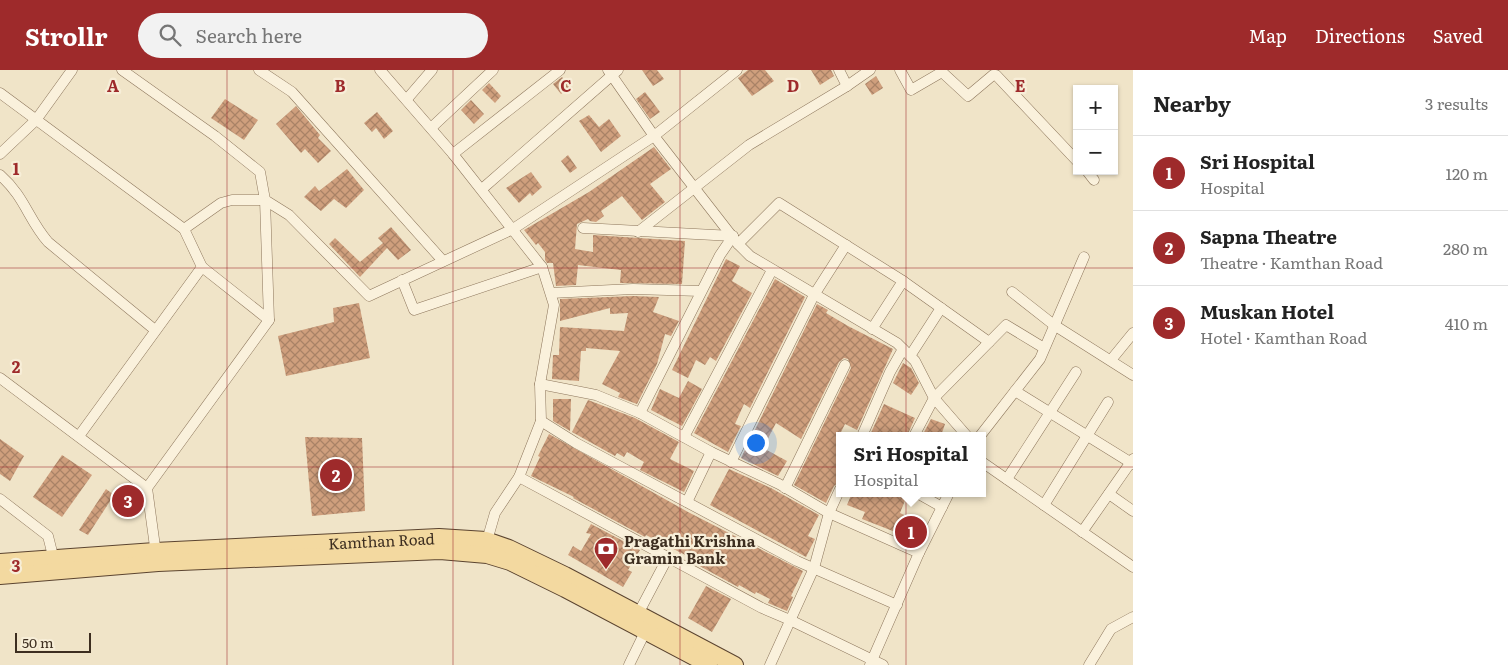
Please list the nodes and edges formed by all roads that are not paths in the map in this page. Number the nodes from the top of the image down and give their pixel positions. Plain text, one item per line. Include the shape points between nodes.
1 (72, 70) edge
2 (122, 70) edge
3 (260, 70) edge
4 (432, 70) edge
5 (493, 70) edge
6 (560, 70) edge
7 (737, 70) edge
8 (839, 70) edge
9 (870, 70) edge
10 (900, 70) edge
11 (382, 71) edge
12 (613, 72) edge
13 (847, 86) junction
14 (0, 93) edge
15 (407, 100) junction
16 (36, 120) junction
17 (431, 128) junction
18 (654, 136) junction
19 (0, 154) edge
20 (453, 154) junction
21 (1073, 157) edge
22 (0, 175) edge
23 (1090, 175) edge
24 (1094, 180) dead end
25 (696, 188) junction
26 (482, 189) junction
27 (265, 200) junction
28 (583, 228) dead end
29 (184, 229) junction
30 (513, 229) junction
31 (638, 232) junction
32 (735, 240) junction
33 (846, 245) junction
34 (1084, 257) dead end
35 (443, 262) junction
36 (202, 266) junction
37 (542, 267) junction
38 (772, 270) junction
39 (402, 280) junction
40 (903, 281) junction
41 (701, 291) junction
42 (1012, 292) dead end
43 (551, 293) junction
44 (814, 295) junction
45 (941, 308) junction
46 (269, 320) junction
47 (1054, 325) junction
48 (872, 328) junction
49 (155, 330) junction
50 (1133, 333) edge
51 (989, 342) junction
52 (1044, 348) junction
53 (907, 353) junction
54 (1111, 360) junction
55 (845, 365) dead end
56 (1076, 372) dead end
57 (1133, 375) edge
58 (0, 378) edge
59 (540, 384) junction
60 (1015, 391) junction
61 (934, 398) junction
62 (1108, 402) dead end
63 (640, 413) junction
64 (1050, 413) junction
65 (541, 421) junction
66 (864, 432) edge
67 (916, 432) edge
68 (964, 432) edge
69 (983, 432) edge
70 (79, 436) junction
71 (1088, 436) junction
72 (684, 437) junction
73 (711, 452) junction
74 (731, 462) junction
75 (1132, 462) edge
76 (986, 465) edge
77 (519, 477) junction
78 (1007, 479) junction
79 (147, 488) junction
80 (785, 488) junction
81 (1109, 494) junction
82 (837, 497) edge
83 (924, 497) edge
84 (947, 497) edge
85 (0, 499) edge
86 (686, 502) junction
87 (1044, 505) junction
88 (942, 507) junction
89 (1133, 511) edge
90 (830, 513) junction
91 (1082, 532) junction
92 (487, 548) junction
93 (919, 554) junction
94 (157, 557) junction
95 (668, 557) junction
96 (0, 562) edge
97 (55, 564) junction
98 (1133, 567) edge
99 (814, 568) junction
100 (0, 576) edge
101 (897, 605) junction
102 (1133, 617) edge
103 (790, 620) junction
104 (645, 622) junction
105 (875, 663) edge
106 (629, 665) edge
107 (708, 665) edge
108 (735, 665) edge
109 (770, 665) edge
110 (1089, 665) edge

1 - 16 street
2 - 27 street via 260,172
3 - 35 street via 292,92
4 - 15 street
5 - 17 street
6 - 20 street
7 - 18 street
8 - 13 street
9 - 13 street
10 - 21 street via 911,90 942,72 968,96 996,75
11 - 15 street
12 - 18 street
12 - 26 street
13 - 25 street via 749,145
14 - 16 street
15 - 17 street
16 - 19 street
16 - 29 street
17 - 20 street
18 - 25 street
18 - 30 street
20 - 26 street
22 - 49 street via 19,194 48,242
23 - 24 street
25 - 31 street
25 - 32 street
26 - 30 street
27 - 29 street via 221,203
27 - 39 street via 289,215 369,296
27 - 46 street
28 - 31 street
29 - 36 street
30 - 35 street
30 - 37 street
31 - 32 street
32 - 33 street via 779,203
32 - 38 street via 750,256
32 - 41 street
33 - 40 street
33 - 44 street
34 - 47 street
35 - 39 street
36 - 46 street
36 - 49 street
37 - 39 street via 414,310
37 - 43 street
38 - 44 street
38 - 72 street
40 - 45 street
40 - 48 street
41 - 43 street via 633,289
41 - 63 street
42 - 47 street
43 - 59 street via 554,305
44 - 48 street
44 - 74 street
45 - 51 street
45 - 53 street
46 - 79 street
47 - 52 street
47 - 54 street
48 - 53 street
49 - 70 street
50 - 54 street
51 - 52 street via 1006,325
51 - 61 street
52 - 60 street via 1040,360
53 - 61 street via 915,361
53 - 66 street via 890,372
54 - 57 street
55 - 80 street
56 - 64 street
58 - 70 street
59 - 63 street via 596,395
59 - 65 street
60 - 64 street
60 - 69 street
61 - 67 street
61 - 68 street
62 - 71 street
63 - 72 street
64 - 71 street
64 - 78 street
65 - 77 street
65 - 86 street
70 - 79 street
71 - 75 street
71 - 87 street
72 - 73 street
73 - 74 street
73 - 86 street
74 - 80 street
75 - 81 street
76 - 78 street
77 - 92 street via 495,513
77 - 95 street
78 - 87 street
79 - 94 street
80 - 90 street
81 - 89 street
81 - 91 street
82 - 90 street
83 - 88 street
84 - 88 street
85 - 97 street via 48,536
86 - 99 street
87 - 91 street
88 - 93 street
90 - 93 street
90 - 99 street
91 - 98 street
92 - 94 main road, Kamthan Road via 440,551 347,548
92 - 104 main road, Kamthan Road via 550,581
93 - 101 street
94 - 97 main road, Kamthan Road
95 - 103 street
95 - 104 street
96 - 97 main road, Kamthan Road
97 - 100 main road, Kamthan Road
99 - 101 street
99 - 103 street
101 - 105 street
102 - 110 street via 1111,629
103 - 105 street
103 - 109 street
104 - 106 street
104 - 107 main road, Kamthan Road
104 - 108 main road, Kamthan Road

